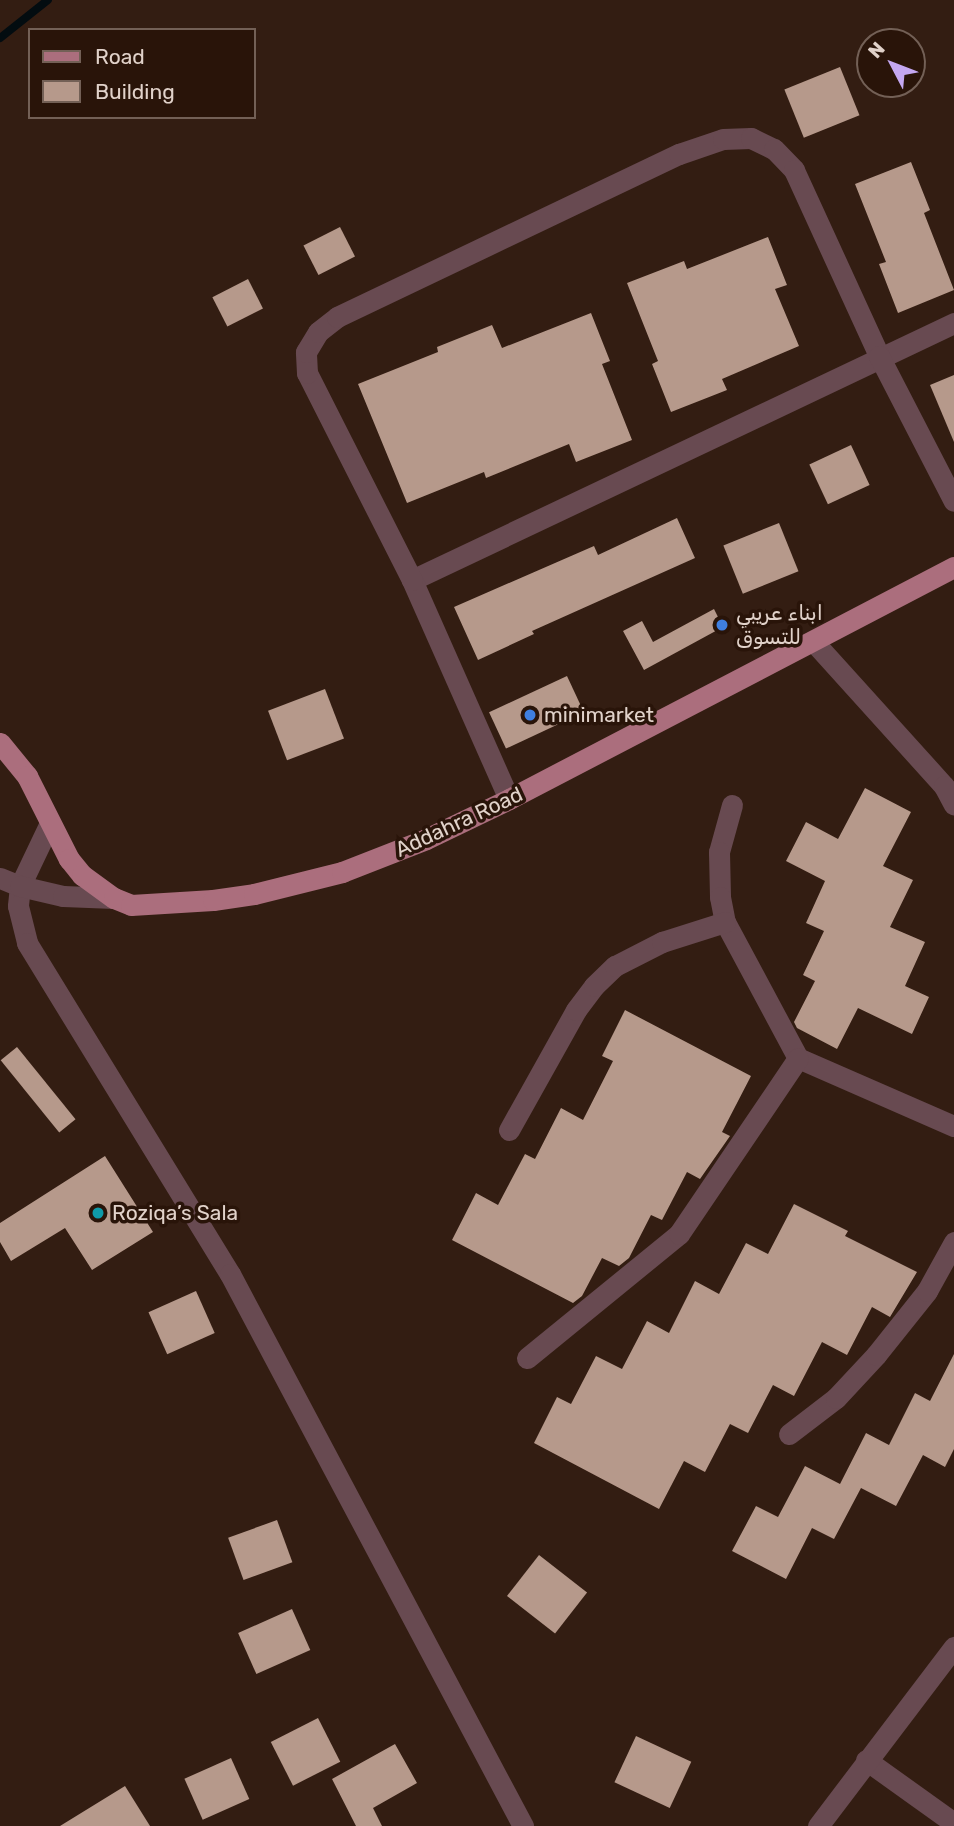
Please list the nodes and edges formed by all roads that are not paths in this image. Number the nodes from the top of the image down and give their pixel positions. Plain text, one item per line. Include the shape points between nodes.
1 (954, 323) edge
2 (879, 356) junction
3 (954, 502) edge
4 (954, 567) edge
5 (412, 580) junction
6 (813, 641) junction
7 (0, 743) edge
8 (509, 799) junction
9 (732, 805) dead end
10 (954, 805) edge
11 (50, 823) junction
12 (0, 878) edge
13 (20, 886) junction
14 (114, 898) junction
15 (725, 922) junction
16 (798, 1058) junction
17 (954, 1126) edge
18 (509, 1130) dead end
19 (954, 1242) edge
20 (527, 1358) dead end
21 (789, 1434) dead end
22 (954, 1647) edge
23 (866, 1760) junction
24 (954, 1823) edge
25 (523, 1826) edge
26 (818, 1826) edge

1 - 2 street
2 - 3 street
2 - 5 street
2 - 5 street via 794,170 774,149 751,138 723,139 679,154 337,317 318,332 306,352 307,373
4 - 6 main road, Addahra Road
5 - 8 street
6 - 8 main road, Addahra Road
6 - 10 street via 944,786
7 - 11 main road, Addahra Road via 27,776
8 - 14 main road, Addahra Road via 385,857 298,884 173,904 131,905
9 - 15 street via 719,852
11 - 13 street
11 - 14 main road, Addahra Road via 82,875
12 - 13 street
13 - 14 street via 63,896
13 - 25 street via 19,915 27,943 230,1274
15 - 16 street
15 - 18 street via 662,942 615,966 594,986
16 - 17 street
16 - 20 street via 679,1234
19 - 21 street via 927,1291 876,1355 836,1398
22 - 23 street
23 - 24 street
23 - 26 street

